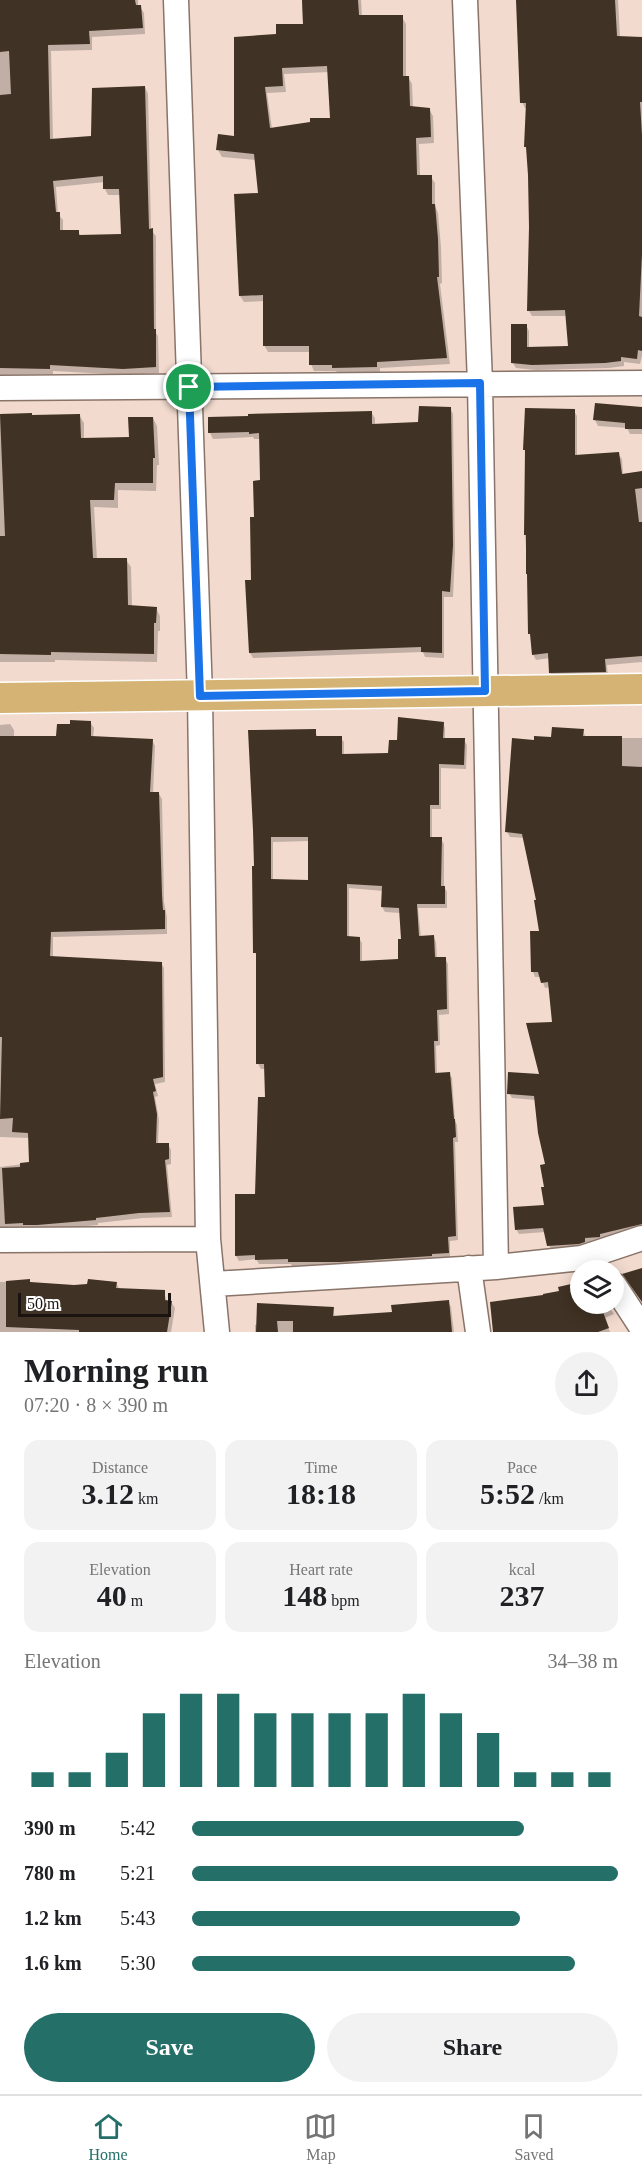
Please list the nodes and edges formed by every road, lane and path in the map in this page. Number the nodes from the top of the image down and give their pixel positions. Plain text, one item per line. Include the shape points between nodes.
1 (176, 0) edge
2 (465, 0) edge
3 (480, 383) junction
4 (642, 383) edge
5 (189, 387) junction
6 (0, 388) edge
7 (642, 689) edge
8 (485, 691) junction
9 (200, 696) junction
10 (0, 698) edge
11 (642, 1238) edge
12 (208, 1239) junction
13 (0, 1240) edge
14 (592, 1260) edge
15 (606, 1260) edge
16 (496, 1267) junction
17 (469, 1268) junction
18 (213, 1284) junction
19 (624, 1300) edge
20 (642, 1328) edge
21 (217, 1332) edge
22 (478, 1332) edge

1 - 5 street
2 - 3 street
3 - 4 street
3 - 5 street
3 - 8 street
5 - 6 street
5 - 9 street
7 - 8 main road
8 - 9 main road
8 - 16 street
9 - 10 main road
9 - 12 street
11 - 15 street
12 - 13 street
12 - 18 street
14 - 16 street
16 - 17 street
17 - 18 street
17 - 22 street
18 - 21 street
19 - 20 street

